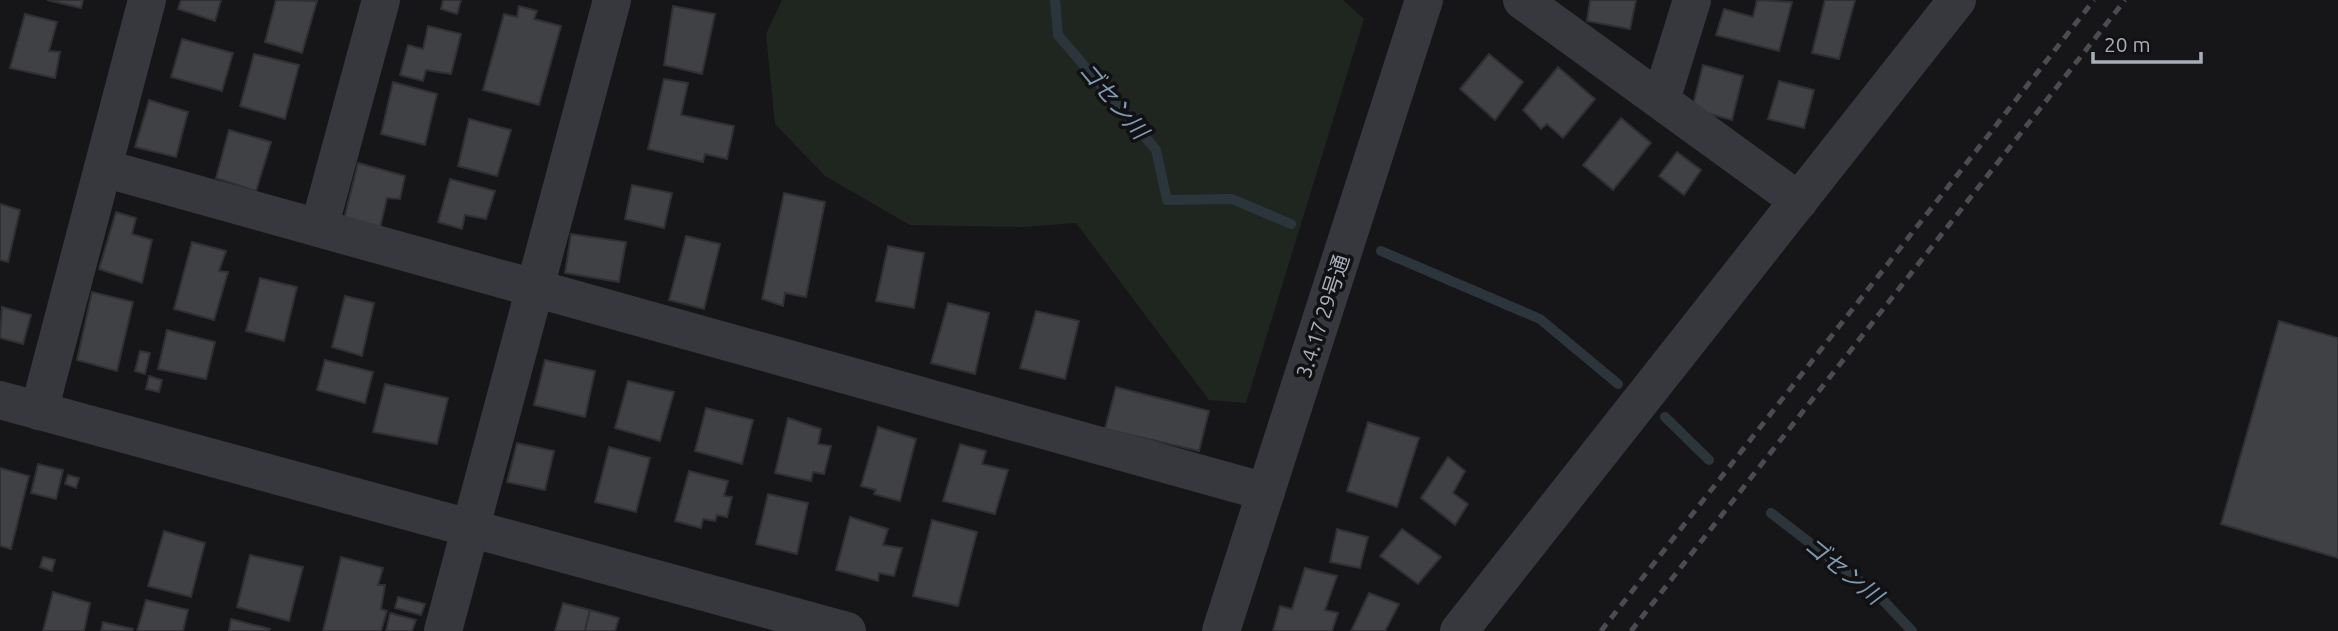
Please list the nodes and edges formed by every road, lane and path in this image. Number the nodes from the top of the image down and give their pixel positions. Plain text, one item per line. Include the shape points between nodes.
1 (147, 0) edge
2 (381, 0) edge
3 (612, 0) edge
4 (1424, 0) edge
5 (1522, 0) edge
6 (1692, 0) edge
7 (1957, 0) edge
8 (1661, 100) junction
9 (103, 169) junction
10 (1799, 201) junction
11 (319, 228) junction
12 (534, 288) junction
13 (0, 400) edge
14 (39, 411) junction
15 (1266, 492) junction
16 (471, 528) junction
17 (443, 631) edge
18 (847, 631) edge
19 (1221, 631) edge
20 (1459, 631) edge

1 - 9 street
2 - 11 street
3 - 12 street
4 - 15 street, 3.4.17 29号通
5 - 8 street
6 - 8 street
7 - 10 street
8 - 10 street
9 - 11 street
9 - 14 street
10 - 20 street
11 - 12 street
12 - 15 street
12 - 16 street
13 - 14 street
14 - 16 street
15 - 19 street, 3.4.17 29号通
16 - 17 street
16 - 18 street

